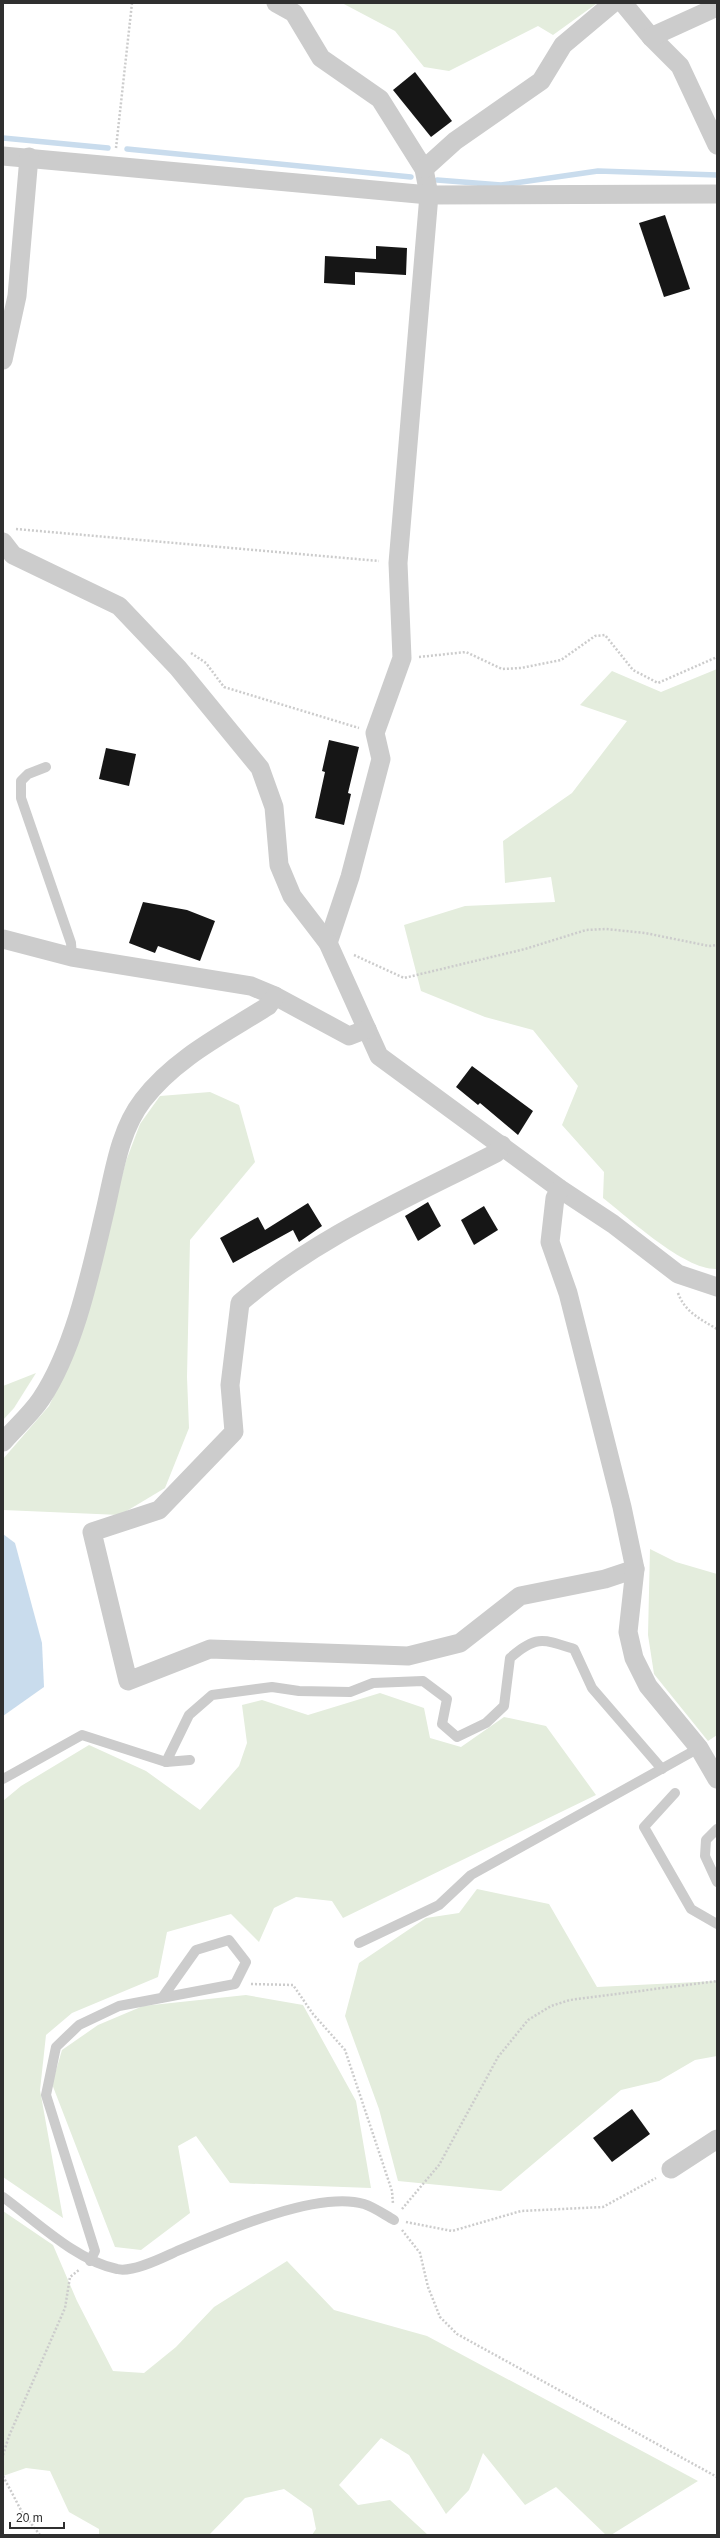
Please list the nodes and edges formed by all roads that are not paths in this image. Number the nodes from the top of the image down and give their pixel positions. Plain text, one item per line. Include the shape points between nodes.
1 (276, 3) edge
2 (613, 3) edge
3 (623, 3) edge
4 (717, 7) edge
5 (651, 38) junction
6 (717, 145) edge
7 (3, 156) edge
8 (29, 157) junction
9 (424, 169) junction
10 (717, 194) edge
11 (430, 195) junction
12 (3, 360) edge
13 (9, 536) edge
14 (46, 767) dead end
15 (3, 939) edge
16 (328, 943) junction
17 (72, 958) junction
18 (275, 996) junction
19 (367, 1029) junction
20 (502, 1145) junction
21 (560, 1189) junction
22 (717, 1287) edge
23 (3, 1442) edge
24 (634, 1569) junction
25 (699, 1748) junction
26 (190, 1760) dead end
27 (166, 1762) junction
28 (662, 1769) junction
29 (3, 1780) edge
30 (717, 1780) edge
31 (675, 1793) dead end
32 (717, 1829) edge
33 (717, 1882) edge
34 (717, 1924) edge
35 (359, 1943) dead end
36 (162, 1998) junction
37 (717, 2139) edge
38 (671, 2169) road end
39 (3, 2197) edge
40 (394, 2220) road end
41 (90, 2261) junction

1 - 9 street via 294,14 321,58 380,99
2 - 9 street via 563,45 541,81 455,142
3 - 5 street
4 - 5 street
5 - 6 street via 680,66
7 - 8 street
8 - 11 street
8 - 12 street via 16,296
9 - 11 street
10 - 11 street
11 - 16 street via 398,563 402,658 375,734 381,759 350,877
13 - 16 street via 13,555 119,606 178,668 260,768 274,807 279,865 292,896
14 - 17 lane via 28,774 22,781 21,798 71,943
15 - 17 street
16 - 19 street
17 - 18 street via 251,986
18 - 19 street via 349,1036
18 - 23 street via 268,1006 162,1077 142,1101 126,1128 98,1244 68,1348 41,1399
19 - 20 street via 379,1056
20 - 21 street
20 - 24 street via 496,1153 341,1232 268,1278 240,1303 230,1385 234,1432 159,1510 92,1532 128,1681 210,1649 408,1656 460,1643 520,1596 605,1579
21 - 22 street via 613,1224 678,1274
21 - 24 street via 555,1198 550,1242 568,1293 622,1506
24 - 25 street via 628,1632 634,1658 648,1686
25 - 28 lane
25 - 30 street
26 - 27 lane
27 - 28 lane via 189,1715 212,1695 272,1687 299,1691 350,1692 373,1683 423,1681 447,1699 442,1724 457,1737 486,1723 504,1706 510,1658 522,1647 542,1639 574,1649 592,1688
27 - 29 lane via 82,1735
28 - 35 lane via 471,1875 439,1905
31 - 34 lane via 644,1827 691,1909
32 - 33 lane via 706,1840 705,1856
36 - 36 lane via 235,1984 246,1962 229,1940 196,1950
36 - 41 lane via 118,2006 79,2025 56,2047 46,2095 95,2251
37 - 38 street
39 - 41 lane
40 - 41 lane via 364,2204 328,2202 286,2211 207,2239 151,2263 119,2270

